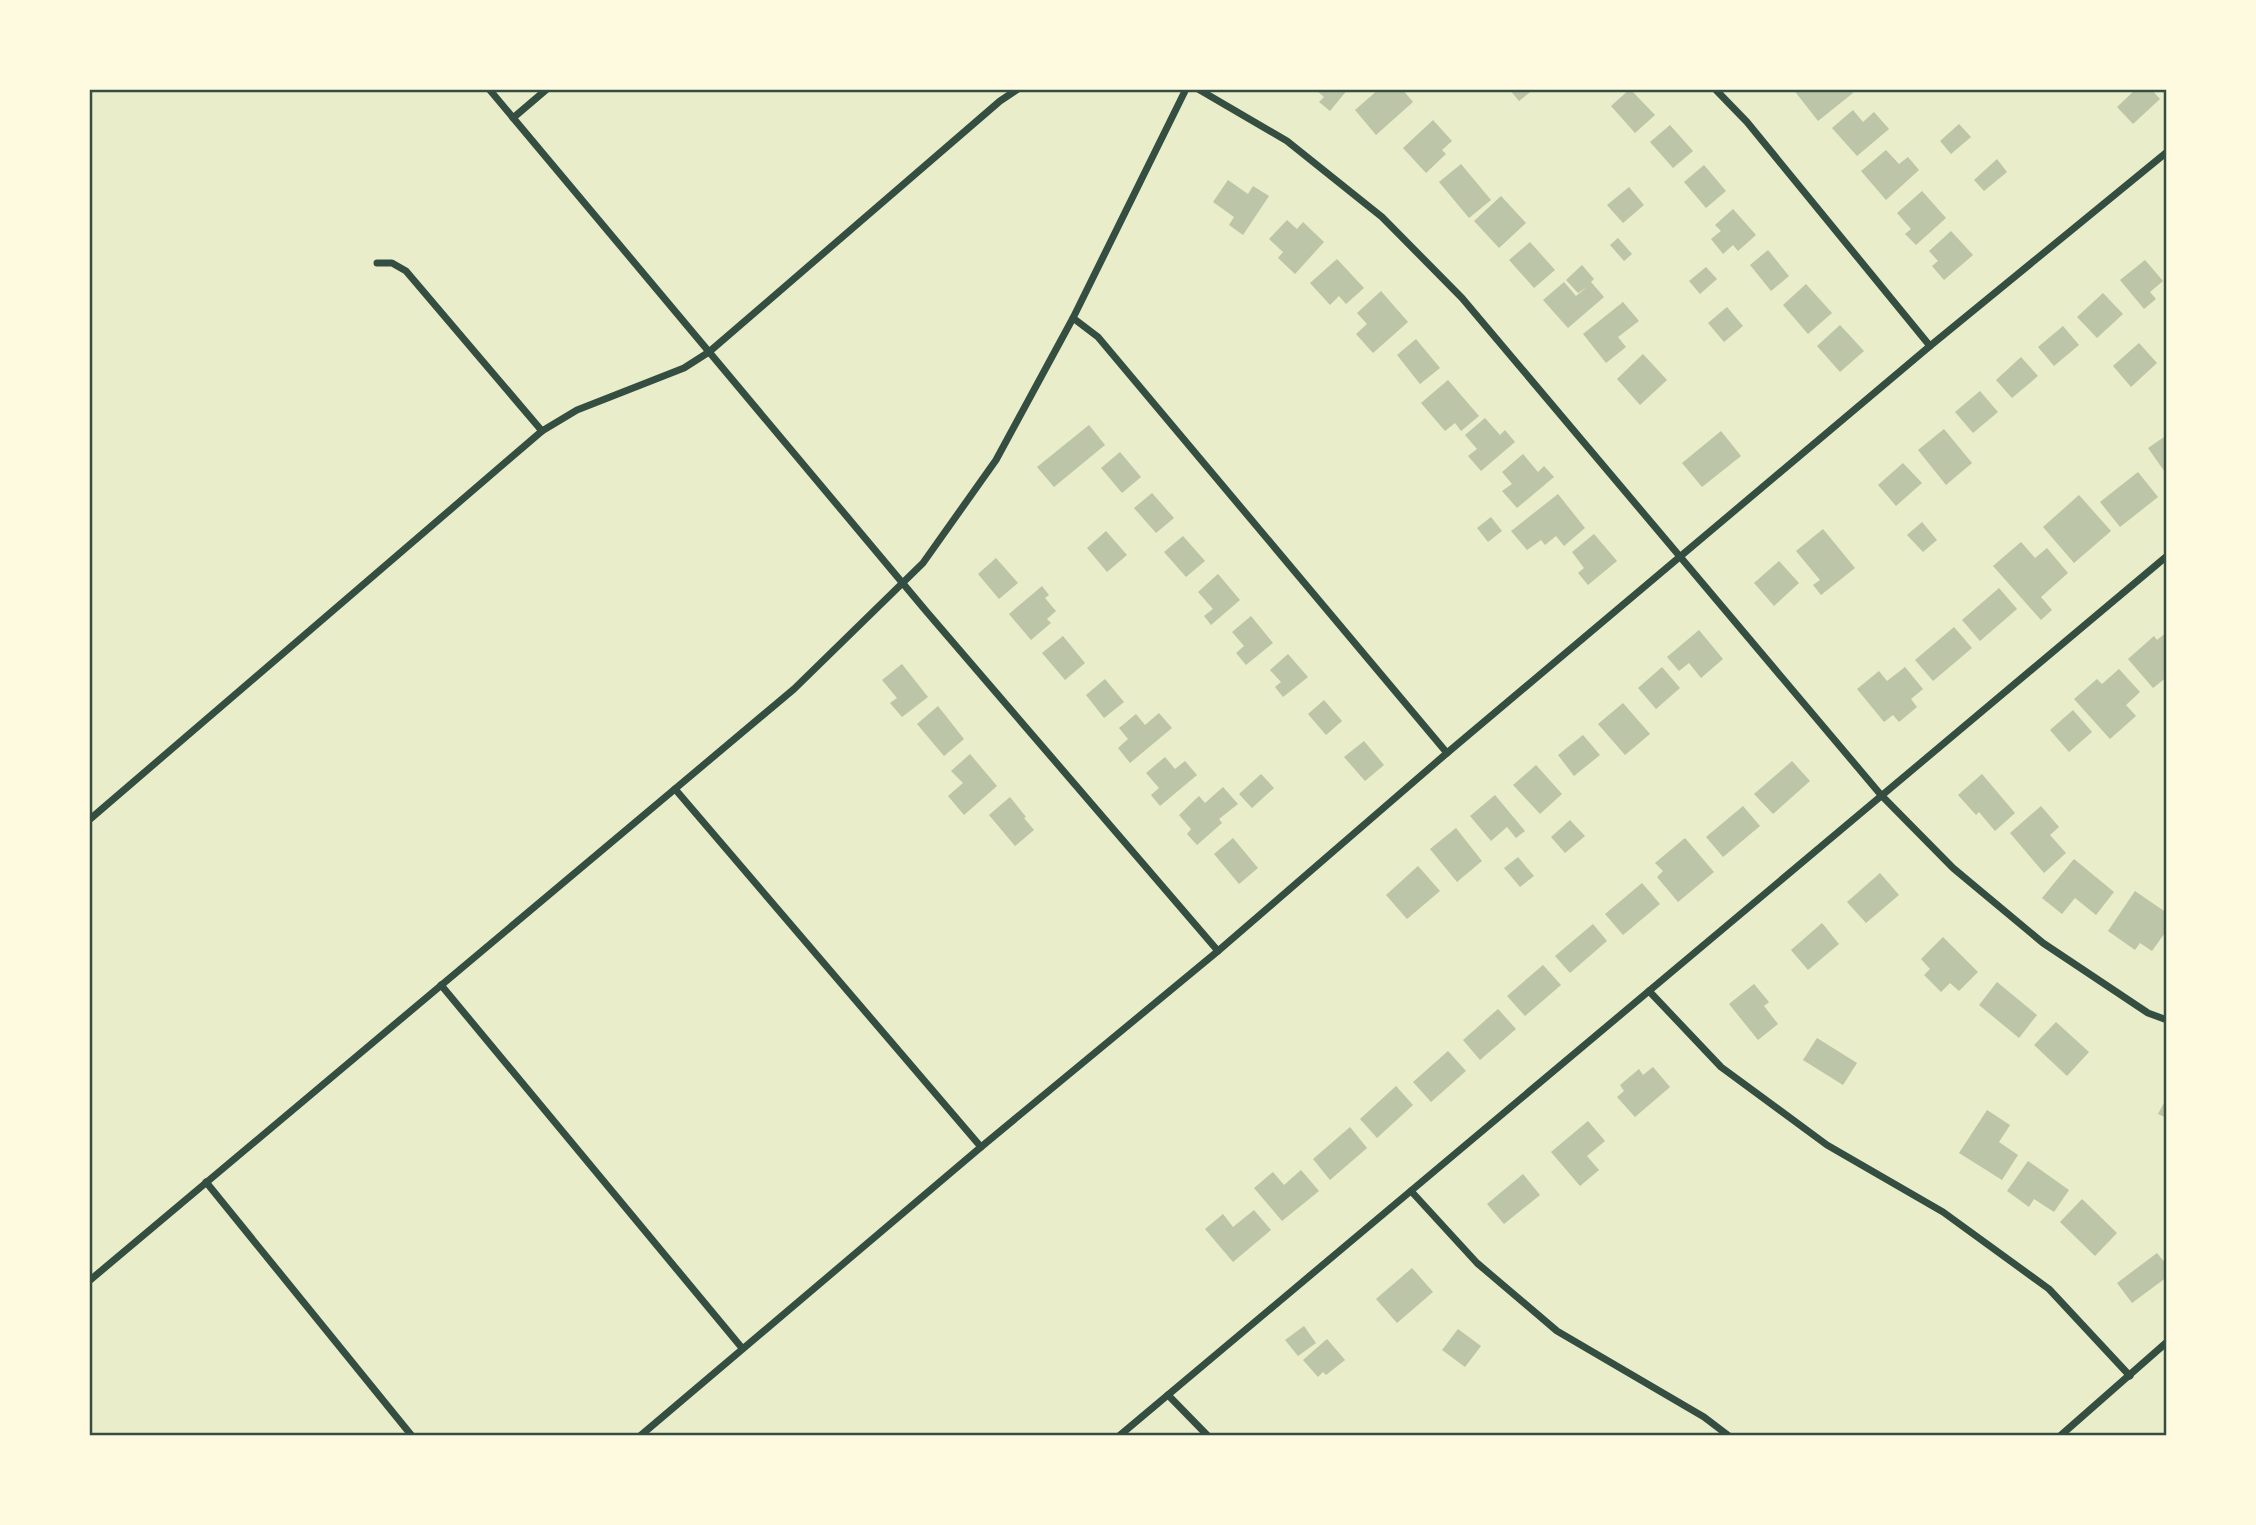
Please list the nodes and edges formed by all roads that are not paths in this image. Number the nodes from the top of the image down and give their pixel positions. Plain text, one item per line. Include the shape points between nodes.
1 (489, 89) edge
2 (547, 89) edge
3 (1018, 89) edge
4 (1186, 89) edge
5 (1198, 89) edge
6 (1715, 89) edge
7 (513, 118) junction
8 (2167, 152) edge
9 (377, 263) dead end
10 (1073, 318) junction
11 (1930, 346) junction
12 (709, 352) junction
13 (542, 431) junction
14 (2167, 556) edge
15 (1680, 557) junction
16 (904, 583) junction
17 (1447, 752) junction
18 (675, 789) junction
19 (1881, 795) junction
20 (89, 820) edge
21 (1218, 951) junction
22 (441, 985) junction
23 (1649, 991) junction
24 (2167, 1020) edge
25 (981, 1147) junction
26 (206, 1182) junction
27 (1410, 1191) junction
28 (89, 1281) edge
29 (2167, 1342) edge
30 (742, 1348) junction
31 (2130, 1376) junction
32 (1168, 1395) junction
33 (412, 1436) edge
34 (640, 1436) edge
35 (1119, 1436) edge
36 (1208, 1436) edge
37 (1729, 1436) edge
38 (2060, 1436) edge

1 - 7 street
2 - 7 street
3 - 12 street
4 - 10 street
5 - 15 street via 1287,141 1382,217 1462,298
6 - 11 street
7 - 12 street
8 - 11 street
9 - 13 street via 392,263 406,271
10 - 16 street via 996,460
10 - 17 street via 1098,337
11 - 15 street
12 - 13 street via 684,369 577,410
12 - 16 street
13 - 20 street
14 - 19 street
15 - 17 street
15 - 19 street
16 - 18 street via 794,689
16 - 21 street
17 - 21 street
18 - 22 street
18 - 25 street
19 - 23 street
19 - 24 street via 1954,868 2043,943 2148,1013
21 - 25 street
22 - 26 street
22 - 30 street
23 - 27 street
23 - 31 street via 1720,1067 1827,1145 1943,1212 2049,1289
25 - 30 street
26 - 28 street
26 - 33 street
27 - 32 street
27 - 37 street via 1477,1263 1557,1331
29 - 31 street
30 - 34 street
31 - 38 street
32 - 35 street
32 - 36 street

